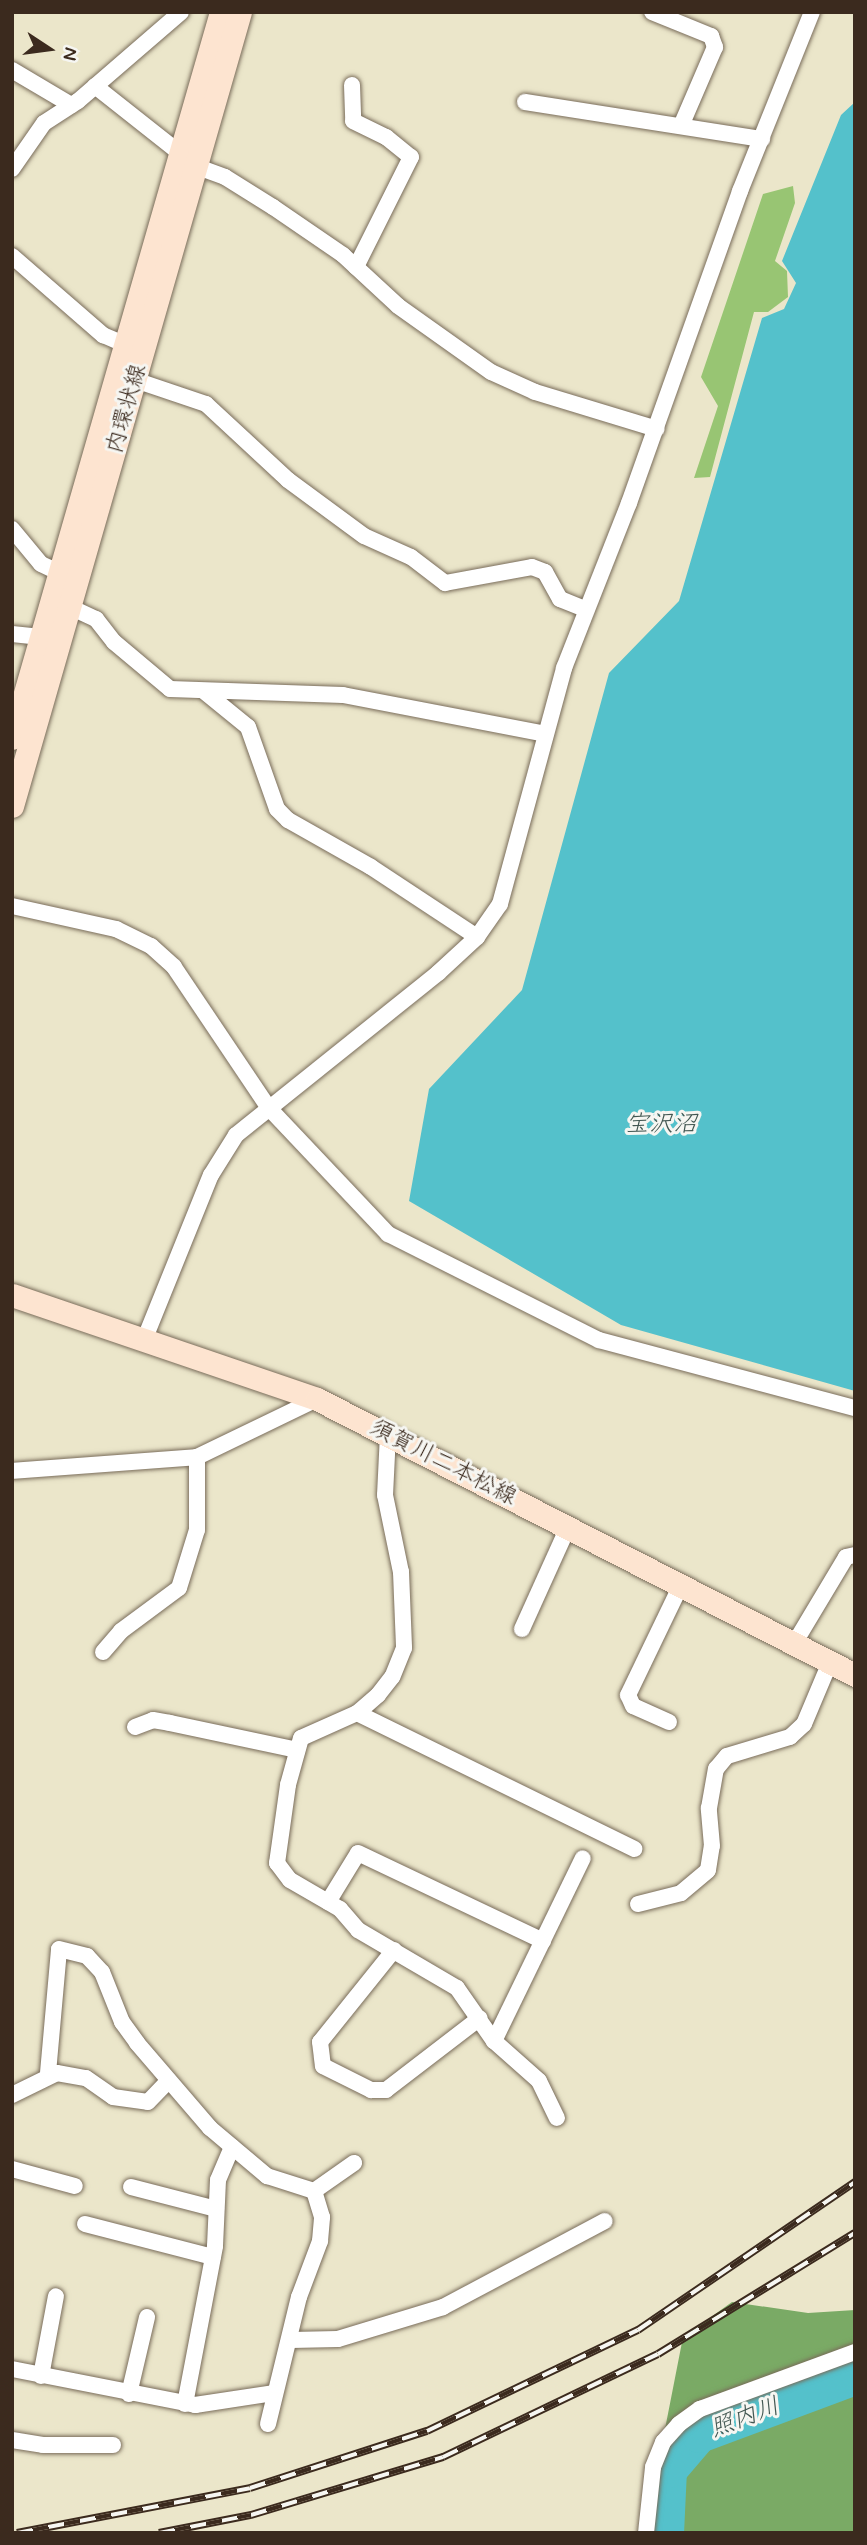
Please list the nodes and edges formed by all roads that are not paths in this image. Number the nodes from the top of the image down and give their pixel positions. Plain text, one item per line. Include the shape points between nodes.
1 (181, 12) edge
2 (221, 12) edge
3 (240, 12) edge
4 (652, 12) edge
5 (812, 12) edge
6 (12, 70) edge
7 (352, 85) dead end
8 (95, 86) junction
9 (525, 102) dead end
10 (71, 105) junction
11 (681, 126) junction
12 (762, 139) junction
13 (186, 160) junction
14 (12, 169) edge
15 (12, 256) edge
16 (356, 267) junction
17 (126, 345) junction
18 (135, 380) junction
19 (656, 429) junction
20 (12, 529) edge
21 (60, 573) junction
22 (70, 607) junction
23 (585, 609) junction
24 (12, 634) edge
25 (41, 637) junction
26 (205, 692) junction
27 (545, 734) junction
28 (12, 738) edge
29 (12, 806) edge
30 (12, 906) edge
31 (477, 937) junction
32 (268, 1107) junction
33 (12, 1295) edge
34 (145, 1338) junction
35 (317, 1399) junction
36 (855, 1408) edge
37 (388, 1434) junction
38 (197, 1457) junction
39 (12, 1471) edge
40 (568, 1527) junction
41 (855, 1555) edge
42 (681, 1585) junction
43 (522, 1629) dead end
44 (794, 1644) junction
45 (103, 1652) dead end
46 (830, 1662) junction
47 (855, 1675) edge
48 (357, 1713) junction
49 (669, 1722) dead end
50 (135, 1727) dead end
51 (297, 1750) junction
52 (634, 1849) dead end
53 (583, 1858) dead end
54 (328, 1902) junction
55 (638, 1904) dead end
56 (543, 1941) junction
57 (394, 1950) junction
58 (480, 2018) junction
59 (494, 2041) junction
60 (48, 2073) junction
61 (169, 2080) junction
62 (12, 2095) edge
63 (556, 2118) dead end
64 (232, 2147) junction
65 (354, 2163) dead end
66 (12, 2169) edge
67 (75, 2186) dead end
68 (131, 2187) dead end
69 (314, 2191) junction
70 (216, 2209) junction
71 (605, 2221) dead end
72 (85, 2224) dead end
73 (213, 2257) junction
74 (55, 2296) dead end
75 (147, 2317) dead end
76 (290, 2340) junction
77 (855, 2352) edge
78 (12, 2369) edge
79 (41, 2376) junction
80 (274, 2393) junction
81 (129, 2394) junction
82 (185, 2404) junction
83 (268, 2424) dead end
84 (12, 2440) edge
85 (113, 2445) dead end
86 (646, 2533) edge

1 - 8 street
2 - 13 street, 内環状線
3 - 13 street, 内環状線
4 - 11 street via 711,36 715,47
5 - 12 street
6 - 10 street
7 - 16 street via 353,121 386,136 411,157
8 - 10 street
8 - 13 street
9 - 11 street
10 - 14 street via 44,123
11 - 12 street
12 - 19 street
13 - 16 street via 249,191
13 - 17 street, 内環状線
13 - 18 street, 内環状線
15 - 17 street via 103,335
16 - 19 street via 398,306 491,372 535,392
17 - 21 street, 内環状線
18 - 22 street, 内環状線
18 - 23 street via 206,404 288,480 371,541 411,557 445,583 532,567 545,572 560,599
19 - 23 street
20 - 21 street via 41,564
21 - 25 street, 内環状線
22 - 26 street via 96,619 114,642 170,689
22 - 29 street, 内環状線
23 - 27 street
24 - 25 street
25 - 28 street, 内環状線
26 - 27 street via 343,695
26 - 31 street via 248,727 277,808 288,820 371,867
27 - 31 street via 500,904
30 - 32 street via 116,929 151,946 174,967
31 - 32 street via 399,1006
32 - 34 street via 236,1135 211,1175
32 - 36 street via 388,1234 599,1340
33 - 34 street, 須賀川二本松線
34 - 35 street, 須賀川二本松線
35 - 37 street, 須賀川二本松線
35 - 38 street
37 - 40 street, 須賀川二本松線
37 - 48 street via 385,1495 401,1573 404,1648 388,1683
38 - 39 street
38 - 45 street via 197,1530 179,1588 121,1631
40 - 42 street, 須賀川二本松線
40 - 43 street
41 - 44 street via 846,1557
42 - 44 street, 須賀川二本松線
42 - 49 street via 628,1695 633,1706
44 - 46 street, 須賀川二本松線
46 - 47 street, 須賀川二本松線
46 - 55 street via 811,1713 798,1730 737,1752 716,1769 708,1870 681,1893
48 - 51 street via 306,1734
48 - 52 street
50 - 51 street via 153,1720
51 - 54 street via 277,1863 290,1880
53 - 56 street
54 - 56 street via 358,1853
54 - 57 street via 358,1930
56 - 59 street
57 - 58 street via 457,1988
57 - 58 street via 322,2039 323,2066 371,2090 386,2091
58 - 59 street
59 - 63 street via 539,2081
60 - 61 street via 79,2076 105,2093 141,2102 154,2097
60 - 61 street via 59,1949 87,1956 102,1972 122,2022
60 - 62 street
61 - 64 street
64 - 69 street via 267,2176
64 - 70 street via 221,2166
65 - 69 street
66 - 67 street
68 - 70 street
69 - 76 street via 322,2217 320,2241 299,2297
70 - 73 street
71 - 76 street via 443,2307 338,2339
72 - 73 street
73 - 82 street
74 - 79 street
75 - 81 street
76 - 80 street
77 - 86 street via 700,2409 679,2424 663,2442 653,2467
78 - 79 street
79 - 81 street
80 - 82 street via 220,2404
80 - 83 street
81 - 82 street
84 - 85 street

